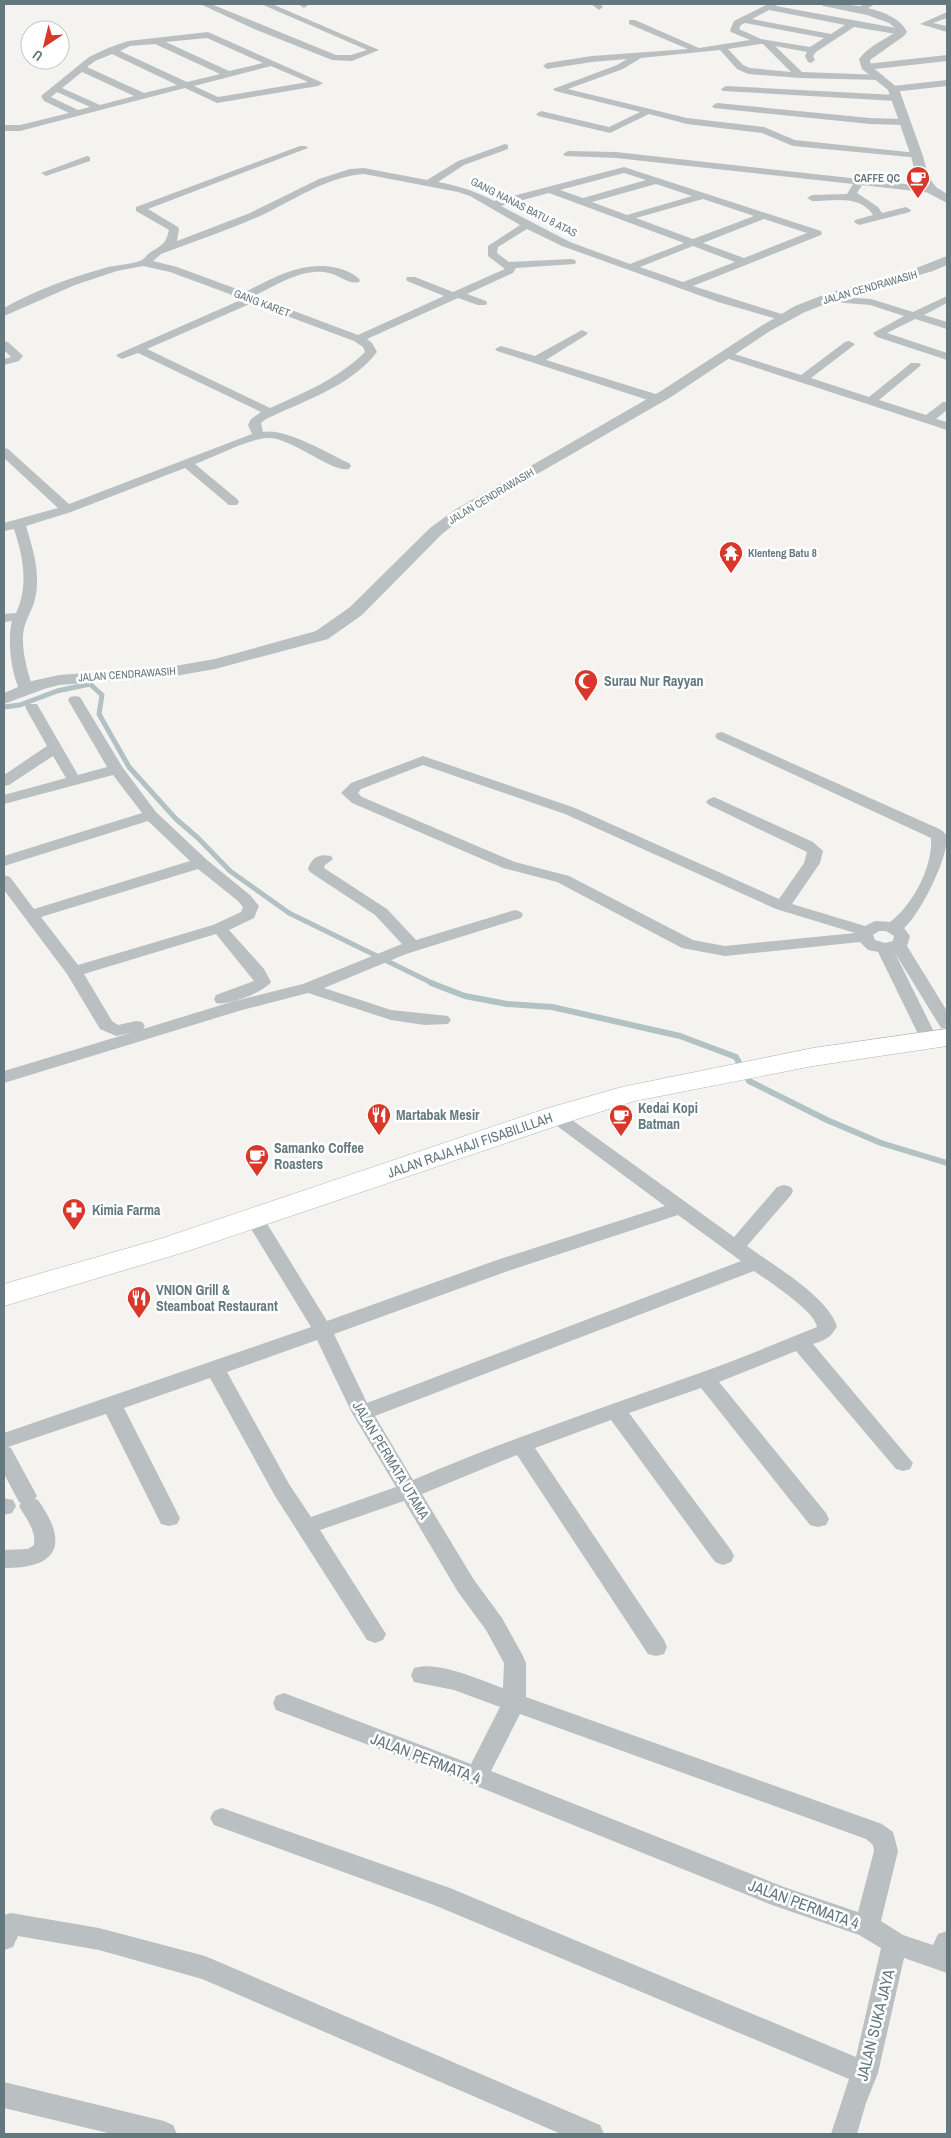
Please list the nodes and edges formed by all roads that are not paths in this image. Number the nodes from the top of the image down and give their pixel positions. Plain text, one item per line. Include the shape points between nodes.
1 (204, 4) edge
2 (264, 4) edge
3 (827, 4) edge
4 (871, 4) edge
5 (771, 6) edge
6 (859, 10) junction
7 (947, 15) edge
8 (744, 20) junction
9 (632, 22) dead end
10 (852, 24) junction
11 (947, 29) edge
12 (902, 32) junction
13 (832, 37) junction
14 (156, 41) junction
15 (763, 41) junction
16 (722, 47) junction
17 (111, 50) junction
18 (698, 50) junction
19 (812, 50) junction
20 (638, 56) junction
21 (947, 58) edge
22 (272, 64) junction
23 (547, 66) dead end
24 (866, 67) junction
25 (81, 68) junction
26 (227, 74) junction
27 (800, 75) junction
28 (823, 76) junction
29 (880, 77) junction
30 (947, 82) edge
31 (184, 85) junction
32 (55, 88) junction
33 (726, 90) dead end
34 (264, 92) junction
35 (894, 94) junction
36 (142, 96) junction
37 (717, 106) dead end
38 (97, 107) junction
39 (647, 112) junction
40 (76, 113) junction
41 (541, 114) dead end
42 (595, 116) dead end
43 (4, 120) edge
44 (904, 122) junction
45 (583, 124) junction
46 (4, 128) edge
47 (20, 128) junction
48 (506, 147) dead end
49 (304, 148) dead end
50 (568, 154) dead end
51 (917, 156) junction
52 (88, 158) dead end
53 (46, 173) dead end
54 (655, 181) junction
55 (431, 182) junction
56 (860, 182) junction
57 (947, 189) edge
58 (551, 190) junction
59 (932, 190) junction
60 (702, 196) junction
61 (854, 197) junction
62 (812, 198) dead end
63 (947, 199) edge
64 (718, 200) junction
65 (584, 201) junction
66 (492, 205) junction
67 (906, 210) dead end
68 (765, 215) junction
69 (628, 217) junction
70 (879, 217) junction
71 (859, 222) dead end
72 (645, 224) junction
73 (527, 225) junction
74 (693, 242) junction
75 (166, 249) junction
76 (947, 260) edge
77 (571, 262) dead end
78 (744, 262) junction
79 (144, 263) junction
80 (507, 265) junction
81 (631, 267) junction
82 (411, 279) dead end
83 (356, 280) dead end
84 (683, 286) junction
85 (455, 295) junction
86 (870, 295) junction
87 (249, 298) junction
88 (947, 299) edge
89 (482, 303) dead end
90 (4, 313) edge
91 (914, 316) junction
92 (784, 318) junction
93 (947, 326) edge
94 (582, 333) dead end
95 (358, 339) junction
96 (4, 344) edge
97 (849, 344) dead end
98 (138, 349) junction
99 (501, 349) dead end
100 (727, 355) junction
101 (122, 356) dead end
102 (947, 358) edge
103 (537, 360) junction
104 (4, 362) edge
105 (915, 365) dead end
106 (803, 379) junction
107 (658, 399) junction
108 (871, 401) junction
109 (947, 405) edge
110 (270, 412) junction
111 (928, 419) junction
112 (947, 426) edge
113 (264, 435) junction
114 (4, 452) edge
115 (188, 464) junction
116 (345, 466) dead end
117 (232, 502) dead end
118 (68, 509) junction
119 (19, 524) junction
120 (4, 527) edge
121 (22, 616) junction
122 (4, 618) edge
123 (26, 690) junction
124 (4, 699) edge
125 (75, 700) dead end
126 (32, 706) dead end
127 (722, 736) dead end
128 (55, 748) junction
129 (116, 769) junction
130 (74, 780) junction
131 (4, 782) edge
132 (4, 800) edge
133 (714, 802) dead end
134 (151, 815) junction
135 (325, 859) dead end
136 (4, 861) edge
137 (201, 863) junction
138 (4, 880) edge
139 (782, 906) junction
140 (515, 915) dead end
141 (31, 916) junction
142 (220, 928) junction
143 (893, 928) junction
144 (865, 934) junction
145 (413, 946) junction
146 (891, 947) junction
147 (74, 972) junction
148 (309, 988) junction
149 (442, 1020) dead end
150 (941, 1033) edge
151 (4, 1077) edge
152 (555, 1116) junction
153 (784, 1191) dead end
154 (680, 1208) junction
155 (254, 1219) junction
156 (735, 1248) junction
157 (755, 1263) junction
158 (4, 1295) edge
159 (322, 1329) junction
160 (800, 1343) junction
161 (215, 1369) junction
162 (705, 1379) junction
163 (112, 1405) junction
164 (615, 1410) junction
165 (362, 1413) junction
166 (4, 1441) edge
167 (522, 1446) junction
168 (4, 1454) edge
169 (903, 1463) dead end
170 (409, 1491) junction
171 (169, 1518) dead end
172 (818, 1519) dead end
173 (305, 1527) junction
174 (722, 1556) dead end
175 (4, 1559) edge
176 (376, 1634) dead end
177 (656, 1647) dead end
178 (422, 1675) dead end
179 (514, 1702) junction
180 (284, 1703) dead end
181 (477, 1776) junction
182 (222, 1818) dead end
183 (867, 1926) junction
184 (4, 1939) edge
185 (895, 1943) junction
186 (945, 1954) edge
187 (865, 2072) junction
188 (4, 2095) edge
189 (164, 2134) edge
190 (591, 2134) edge
191 (844, 2134) edge

1 - 2 street via 335,58 352,58 375,50
3 - 6 street
4 - 6 street
5 - 8 street
5 - 10 street
6 - 12 street via 894,21 901,25
7 - 11 street via 924,24
8 - 13 street
8 - 15 street via 734,30
9 - 18 street
10 - 12 street
10 - 13 street
12 - 24 street via 866,56
13 - 19 street
14 - 17 street via 128,44
14 - 22 street via 208,35
14 - 26 street
15 - 16 street
15 - 19 street
15 - 27 street
16 - 18 street
16 - 27 street via 748,71
17 - 25 street
17 - 31 street
18 - 20 street
19 - 28 street via 809,58
20 - 23 street
20 - 39 street via 620,67 558,89
21 - 24 street
22 - 26 street
22 - 34 street via 318,83
24 - 29 street
25 - 32 street
25 - 36 street
26 - 31 street
26 - 34 street
27 - 28 street
28 - 29 street
29 - 35 street
30 - 35 street
31 - 34 street via 217,100
31 - 36 street
32 - 38 street
32 - 40 street via 46,99
33 - 35 street
35 - 44 street
36 - 38 street
37 - 44 street
38 - 40 street
39 - 45 street via 610,130
39 - 51 street via 691,122 764,130 799,145
40 - 47 street
41 - 45 street
42 - 45 street
43 - 47 street
44 - 51 street
46 - 47 street
48 - 55 street via 456,165
49 - 75 street via 140,209 174,229
50 - 56 street via 609,155
51 - 59 street via 922,176
52 - 53 street
54 - 58 street via 622,170
54 - 60 street
54 - 65 street
55 - 66 street, GANG NANAS BATU 8 ATAS via 460,188
55 - 75 street, GANG NANAS BATU 8 ATAS via 364,171 342,173 246,219
56 - 59 street
56 - 61 street via 853,191
57 - 59 street
58 - 65 street
58 - 66 street
59 - 63 street
60 - 64 street
60 - 69 street
61 - 62 street
61 - 70 street via 871,207
64 - 68 street
64 - 72 street
65 - 69 street
66 - 73 street, GANG NANAS BATU 8 ATAS
67 - 70 street
68 - 74 street
68 - 78 street via 817,234
69 - 72 street
70 - 71 street
72 - 74 street
73 - 80 street via 493,246 492,254
73 - 81 street, GANG NANAS BATU 8 ATAS via 566,244
74 - 78 street
74 - 81 street
75 - 79 street, GANG NANAS BATU 8 ATAS via 150,256
76 - 86 street, JALAN CENDRAWASIH
77 - 80 street
78 - 84 street
79 - 87 street, GANG KARET
79 - 90 street, GANG KARET via 103,273 23,301
80 - 85 street via 512,269 509,272
81 - 84 street, GANG NANAS BATU 8 ATAS
82 - 85 street
83 - 87 street via 338,271 302,270 283,276
84 - 92 street, GANG NANAS BATU 8 ATAS
85 - 89 street
85 - 95 street
86 - 91 street
86 - 92 street, JALAN CENDRAWASIH via 826,299
87 - 95 street, GANG KARET
87 - 98 street
88 - 91 street
91 - 93 street
91 - 102 street via 879,333
92 - 100 street, JALAN CENDRAWASIH
94 - 103 street
95 - 110 street via 368,345 371,352 365,359 312,392
96 - 104 street via 17,356
97 - 106 street
98 - 101 street
98 - 110 street
99 - 103 street
100 - 106 street
100 - 107 street, JALAN CENDRAWASIH
103 - 107 street
105 - 108 street
106 - 108 street
107 - 123 street, JALAN CENDRAWASIH via 461,512 436,531 356,610 322,635 216,664 175,671 59,680
108 - 111 street
109 - 111 street
110 - 113 street via 255,422 254,426
111 - 112 street
113 - 115 street
113 - 116 street via 300,444
114 - 118 street
115 - 117 street
115 - 118 street
118 - 119 street
119 - 120 street
119 - 121 street via 31,584
121 - 122 street
121 - 123 street via 17,628 18,658
123 - 124 street, JALAN CENDRAWASIH
125 - 129 street
126 - 128 street
127 - 143 street via 938,836 938,853 918,900 901,924
128 - 130 street
128 - 131 street
129 - 130 street
129 - 134 street
130 - 132 street
133 - 139 street via 815,851 812,863
134 - 136 street
134 - 137 street
135 - 145 street via 318,862 316,869 326,879 380,912
137 - 141 street
137 - 142 street via 251,906 248,914
138 - 141 street
139 - 144 street
139 - 144 street via 570,810 423,760 356,786 350,793 357,800 509,865 563,879 688,944 707,949 740,950
140 - 145 street
141 - 147 street
142 - 147 street
142 - 147 street via 263,982 242,992 122,1031 106,1025
143 - 144 street via 881,926
143 - 146 street via 902,936 901,943
144 - 146 street via 871,945
145 - 148 street
146 - 150 street
146 - 150 street
148 - 149 street via 393,1017 413,1021
148 - 151 street via 236,1006
150 - 152 main road, JALAN RAJA HAJI FISABILILLAH via 680,1082
152 - 154 street
152 - 155 main road, JALAN RAJA HAJI FISABILILLAH
153 - 156 street
154 - 156 street
154 - 159 street
155 - 158 main road, JALAN RAJA HAJI FISABILILLAH
155 - 159 street, JALAN PERMATA UTAMA
156 - 157 street
157 - 160 street via 799,1294 826,1321 828,1326 824,1332
157 - 165 street
159 - 161 street
159 - 165 street, JALAN PERMATA UTAMA
160 - 162 street
160 - 169 street
161 - 163 street
161 - 173 street
162 - 164 street
162 - 172 street
163 - 166 street
163 - 171 street
164 - 167 street
164 - 174 street
165 - 170 street, JALAN PERMATA UTAMA
167 - 170 street
167 - 177 street
168 - 175 street via 40,1519 46,1540 38,1554
170 - 173 street
170 - 179 street, JALAN PERMATA UTAMA via 516,1663
173 - 176 street
178 - 179 street, JALAN PERMATA 4 via 455,1681
179 - 181 street
179 - 183 street, JALAN PERMATA 4 via 874,1831 884,1840 886,1851
180 - 181 street, JALAN PERMATA 4
181 - 183 street, JALAN PERMATA 4 via 781,1897
182 - 187 street via 441,1896
183 - 185 street
184 - 190 street via 11,1924 99,1939 205,1968
185 - 186 street
185 - 187 street, JALAN SUKA JAYA
187 - 191 street, JALAN SUKA JAYA
188 - 189 street

